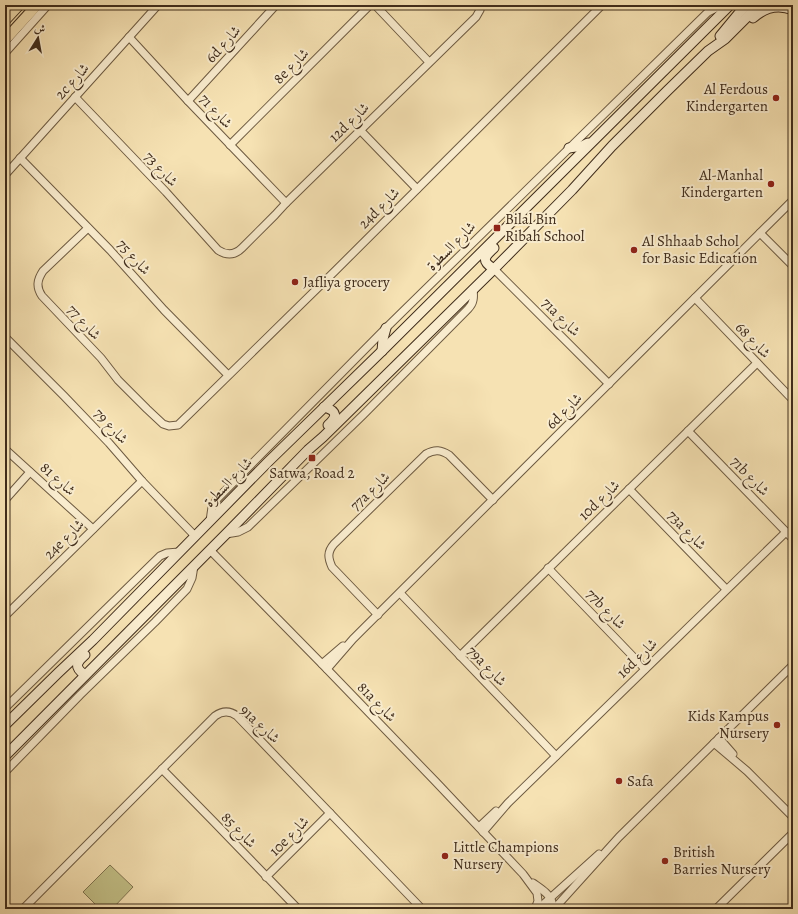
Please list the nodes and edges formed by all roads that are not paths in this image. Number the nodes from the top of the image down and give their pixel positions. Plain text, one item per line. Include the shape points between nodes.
1 (19, 5) edge
2 (37, 5) edge
3 (48, 5) edge
4 (158, 5) edge
5 (276, 5) edge
6 (370, 5) edge
7 (375, 5) edge
8 (481, 5) edge
9 (602, 5) edge
10 (747, 5) edge
11 (760, 5) edge
12 (789, 5) edge
13 (729, 6) edge
14 (793, 9) edge
15 (5, 20) edge
16 (129, 37) junction
17 (5, 40) edge
18 (708, 51) junction
19 (5, 53) edge
20 (430, 62) junction
21 (75, 97) junction
22 (188, 101) junction
23 (360, 130) junction
24 (593, 141) junction
25 (230, 145) junction
26 (569, 148) junction
27 (20, 158) junction
28 (5, 175) edge
29 (417, 189) junction
30 (793, 200) edge
31 (286, 202) junction
32 (88, 228) junction
33 (504, 230) junction
34 (760, 233) junction
35 (231, 254) joint
36 (793, 266) edge
37 (494, 269) junction
38 (473, 289) junction
39 (695, 298) junction
40 (386, 328) junction
41 (5, 337) edge
42 (382, 351) junction
43 (757, 363) junction
44 (228, 375) junction
45 (609, 384) junction
46 (793, 400) edge
47 (324, 407) junction
48 (172, 426) joint
49 (688, 431) junction
50 (5, 449) edge
51 (308, 450) junction
52 (30, 472) junction
53 (142, 481) junction
54 (629, 489) junction
55 (5, 500) edge
56 (493, 500) junction
57 (210, 521) junction
58 (93, 529) junction
59 (786, 532) junction
60 (226, 534) junction
61 (195, 536) junction
62 (793, 539) edge
63 (210, 550) junction
64 (178, 552) junction
65 (194, 566) junction
66 (548, 568) junction
67 (726, 590) junction
68 (400, 593) junction
69 (378, 615) junction
70 (5, 616) edge
71 (93, 640) junction
72 (460, 656) junction
73 (793, 665) edge
74 (325, 667) junction
75 (645, 669) junction
76 (85, 676) junction
77 (5, 708) edge
78 (5, 725) edge
79 (717, 740) junction
80 (5, 756) edge
81 (556, 756) junction
82 (162, 769) junction
83 (5, 772) edge
84 (330, 813) junction
85 (793, 817) edge
86 (481, 830) junction
87 (793, 833) edge
88 (619, 837) junction
89 (522, 874) junction
90 (266, 877) junction
91 (551, 898) junction
92 (24, 909) edge
93 (298, 909) edge
94 (422, 909) edge
95 (537, 909) edge
96 (553, 909) edge
97 (716, 909) edge

1 - 15 main road
2 - 17 main road
3 - 19 street
4 - 16 street, 2c شارع
5 - 22 street, 6d شارع
6 - 25 street, 8e شارع
7 - 20 street
8 - 20 street, 12d شارع via 476,17
9 - 29 street, 24d شارع
10 - 18 main road
11 - 18 main road via 725,39
12 - 14 main road
13 - 24 main road, شارع السطوة
13 - 26 street, شارع السطوة via 708,12
14 - 18 main road via 766,9 728,43
16 - 21 street, 2c شارع
16 - 22 street, شارع 71
18 - 37 main road
20 - 23 street, 12d شارع
21 - 27 street, 2c شارع
21 - 35 street, شارع 73 via 218,250
22 - 25 street, شارع 71
23 - 29 street
23 - 31 street, 12d شارع
24 - 26 main road
24 - 33 main road, شارع السطوة
25 - 31 street, شارع 71
26 - 40 street, شارع السطوة
27 - 28 street, 2c شارع
27 - 32 street, شارع 75
29 - 44 street, 24d شارع
30 - 34 street, 6d شارع
31 - 35 street, 12d شارع via 239,251
32 - 44 street, شارع 75
32 - 48 street, شارع 77 via 40,275 39,291 123,385 163,424
33 - 37 main road via 500,241 485,256 486,263
33 - 42 main road, شارع السطوة
34 - 36 street
34 - 39 street, 6d شارع
37 - 38 main road
37 - 45 street, 71a شارع
38 - 51 main road
38 - 60 street via 474,299 471,306 367,411 248,528
39 - 43 street, شارع 68
39 - 45 street, 6d شارع
40 - 42 main road
40 - 57 street, شارع السطوة via 217,499 212,507
41 - 53 street, شارع 79 via 109,443
42 - 47 main road, شارع السطوة
43 - 46 street, شارع 68
43 - 49 street, 10d شارع
44 - 48 street, 24d شارع via 180,423
45 - 56 street, 6d شارع
47 - 51 main road via 334,412 334,419
47 - 57 main road, شارع السطوة
49 - 54 street, 10d شارع
49 - 59 street, 71b شارع
50 - 52 street, شارع 81
51 - 60 main road
52 - 55 street
52 - 58 street, شارع 81
53 - 58 street, 24e شارع
53 - 61 street, شارع 79
54 - 66 street, 10d شارع
54 - 67 street, 73a شارع
56 - 68 street, 6d شارع
56 - 69 street, 77a شارع via 449,455 438,450 432,451 337,541 331,547 328,556 332,567
57 - 61 main road, شارع السطوة
58 - 70 street, 24e شارع
59 - 62 street, 71b شارع
59 - 67 street, 16d شارع
60 - 63 main road
61 - 64 main road, شارع السطوة
63 - 65 main road
63 - 74 street, 81a شارع
64 - 71 main road, شارع السطوة
64 - 77 street, شارع السطوة via 160,556
65 - 76 main road
65 - 83 street via 187,589
66 - 72 street, 10d شارع
66 - 75 street, 77b شارع
67 - 75 street, 16d شارع
68 - 69 street, 6d شارع
68 - 72 street, 79a شارع
69 - 74 street, 6d شارع
71 - 76 main road via 89,650 77,664
71 - 78 main road, شارع السطوة
72 - 81 street, 79a شارع
73 - 79 street
74 - 86 street, 81a شارع
75 - 81 street, 16d شارع
76 - 80 main road
79 - 85 street
79 - 88 street
81 - 86 street, 16d شارع via 508,803 498,809
82 - 84 street, 91a شارع via 215,716 228,712 237,716
82 - 90 street, شارع 85
82 - 92 street, 91a شارع
84 - 90 street, 10e شارع
84 - 94 street, 91a شارع
86 - 89 street, 81a شارع
87 - 97 street
88 - 91 street
88 - 96 street
89 - 91 street, 81a شارع
89 - 95 street, 81a شارع via 537,892
90 - 93 street, شارع 85
91 - 95 street
91 - 96 street

